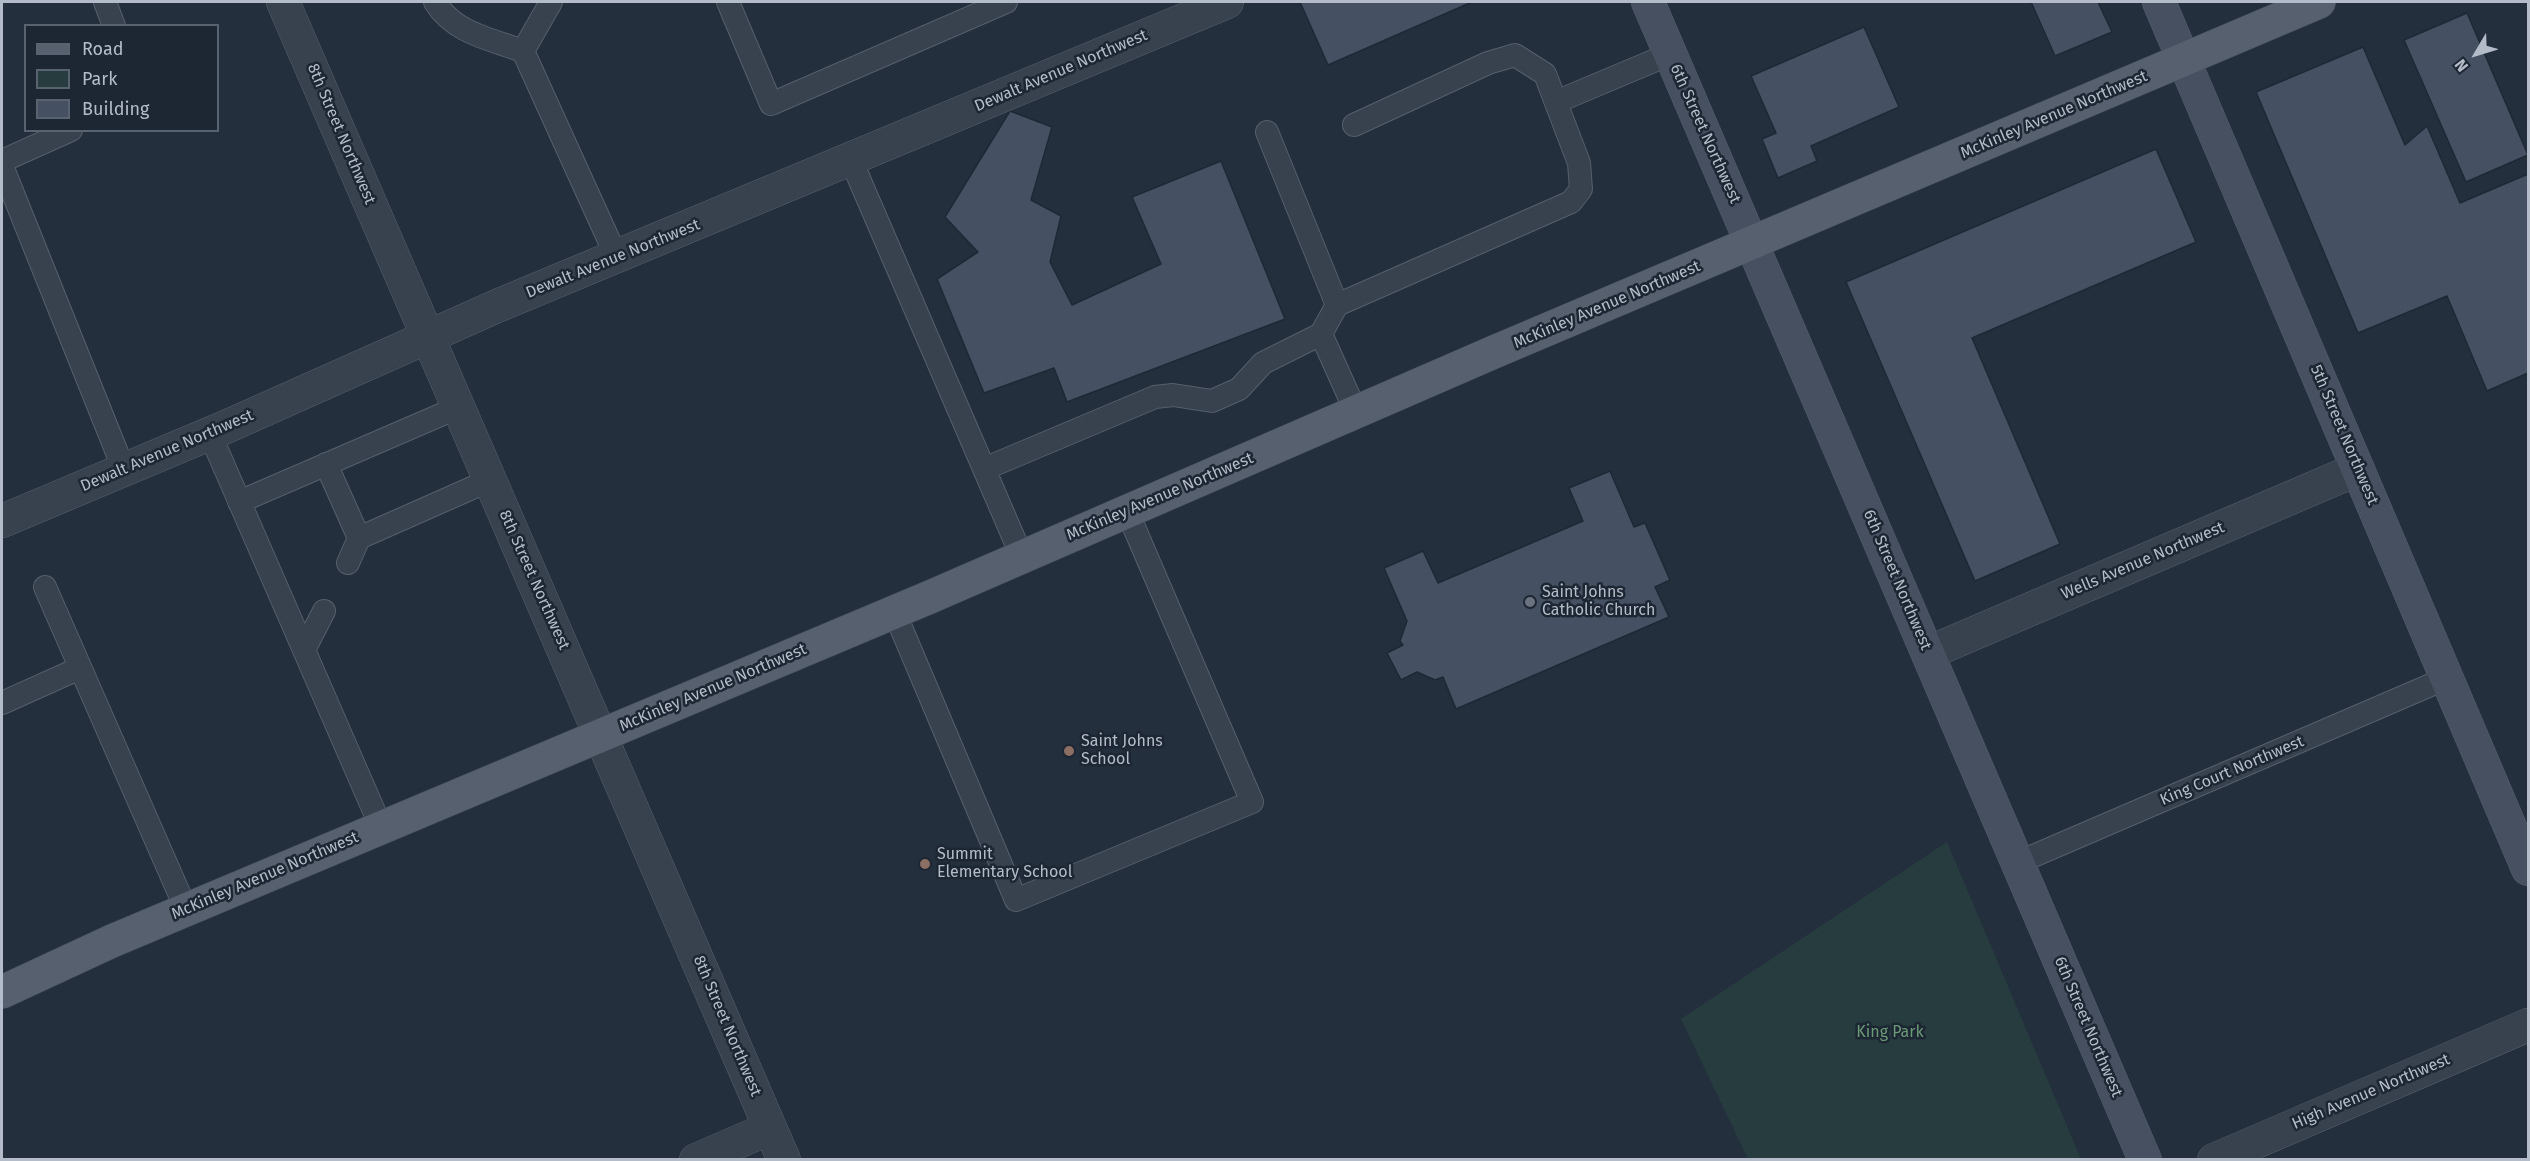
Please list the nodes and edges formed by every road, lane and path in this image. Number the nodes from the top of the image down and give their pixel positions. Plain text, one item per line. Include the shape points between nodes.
1 (105, 2) edge
2 (283, 2) edge
3 (435, 2) edge
4 (551, 2) edge
5 (728, 2) edge
6 (1006, 2) edge
7 (1227, 2) edge
8 (1648, 2) edge
9 (2159, 2) edge
10 (2319, 2) edge
11 (113, 24) edge
12 (523, 51) junction
13 (1671, 54) junction
14 (2184, 60) junction
15 (1556, 102) junction
16 (1354, 125) dead end
17 (67, 132) edge
18 (1267, 132) dead end
19 (850, 160) junction
20 (2, 161) edge
21 (2, 166) edge
22 (1753, 243) junction
23 (617, 258) junction
24 (1337, 305) junction
25 (1321, 334) junction
26 (429, 337) junction
27 (459, 407) junction
28 (1356, 412) junction
29 (210, 434) junction
30 (326, 464) junction
31 (984, 469) junction
32 (2358, 469) junction
33 (124, 470) junction
34 (490, 480) junction
35 (239, 501) junction
36 (1127, 511) junction
37 (2, 522) edge
38 (359, 538) junction
39 (1022, 557) junction
40 (348, 563) dead end
41 (45, 587) dead end
42 (324, 611) dead end
43 (894, 611) junction
44 (304, 650) junction
45 (1928, 653) junction
46 (80, 668) junction
47 (2447, 678) junction
48 (2, 703) edge
49 (601, 735) junction
50 (381, 827) junction
51 (2017, 863) junction
52 (2529, 869) edge
53 (186, 909) junction
54 (2, 992) edge
55 (2529, 1025) edge
56 (770, 1128) junction
57 (696, 1160) edge
58 (784, 1160) edge
59 (2145, 1160) edge
60 (2214, 1160) edge

1 - 11 lane
2 - 26 street, 8th Street Northwest
3 - 12 lane via 449,21
4 - 12 lane
5 - 6 lane via 771,104
7 - 19 street, Dewalt Avenue Northwest
8 - 13 main road, 6th Street Northwest
9 - 14 main road, 5th Street Northwest
10 - 14 main road, McKinley Avenue Northwest
12 - 23 lane
13 - 15 lane
13 - 22 main road, 6th Street Northwest
14 - 22 main road, McKinley Avenue Northwest
14 - 32 main road, 5th Street Northwest
15 - 16 lane via 1545,74 1515,56 1488,63
15 - 24 lane via 1582,176 1581,189 1571,202
17 - 20 lane
18 - 24 lane
19 - 23 street, Dewalt Avenue Northwest
19 - 31 lane
21 - 33 lane
22 - 28 main road, McKinley Avenue Northwest
22 - 45 main road, 6th Street Northwest
23 - 26 street, Dewalt Avenue Northwest
24 - 25 lane
25 - 28 lane
25 - 31 lane via 1263,363 1239,389 1212,401 1173,395 1155,397
26 - 27 street, 8th Street Northwest
26 - 29 street, Dewalt Avenue Northwest
27 - 30 lane
27 - 34 street, 8th Street Northwest
28 - 36 main road, McKinley Avenue Northwest
29 - 33 street, Dewalt Avenue Northwest
29 - 35 lane
30 - 35 lane
30 - 38 lane
31 - 39 lane
32 - 45 street, Wells Avenue Northwest
32 - 47 main road, 5th Street Northwest
33 - 37 street, Dewalt Avenue Northwest
34 - 38 lane
34 - 49 street, 8th Street Northwest
35 - 44 lane
36 - 39 main road, McKinley Avenue Northwest
36 - 43 lane via 1252,802 1016,900
38 - 40 lane
39 - 43 main road, McKinley Avenue Northwest
41 - 46 lane
42 - 44 lane
43 - 49 main road, McKinley Avenue Northwest
44 - 50 lane
45 - 51 main road, 6th Street Northwest
46 - 48 lane
46 - 53 lane
47 - 51 lane, King Court Northwest
47 - 52 main road, 5th Street Northwest
49 - 50 main road, McKinley Avenue Northwest
49 - 56 street, 8th Street Northwest
50 - 53 main road, McKinley Avenue Northwest
51 - 59 main road, 6th Street Northwest
53 - 54 main road, McKinley Avenue Northwest
55 - 60 street, High Avenue Northwest
56 - 57 street
56 - 58 street, 8th Street Northwest

